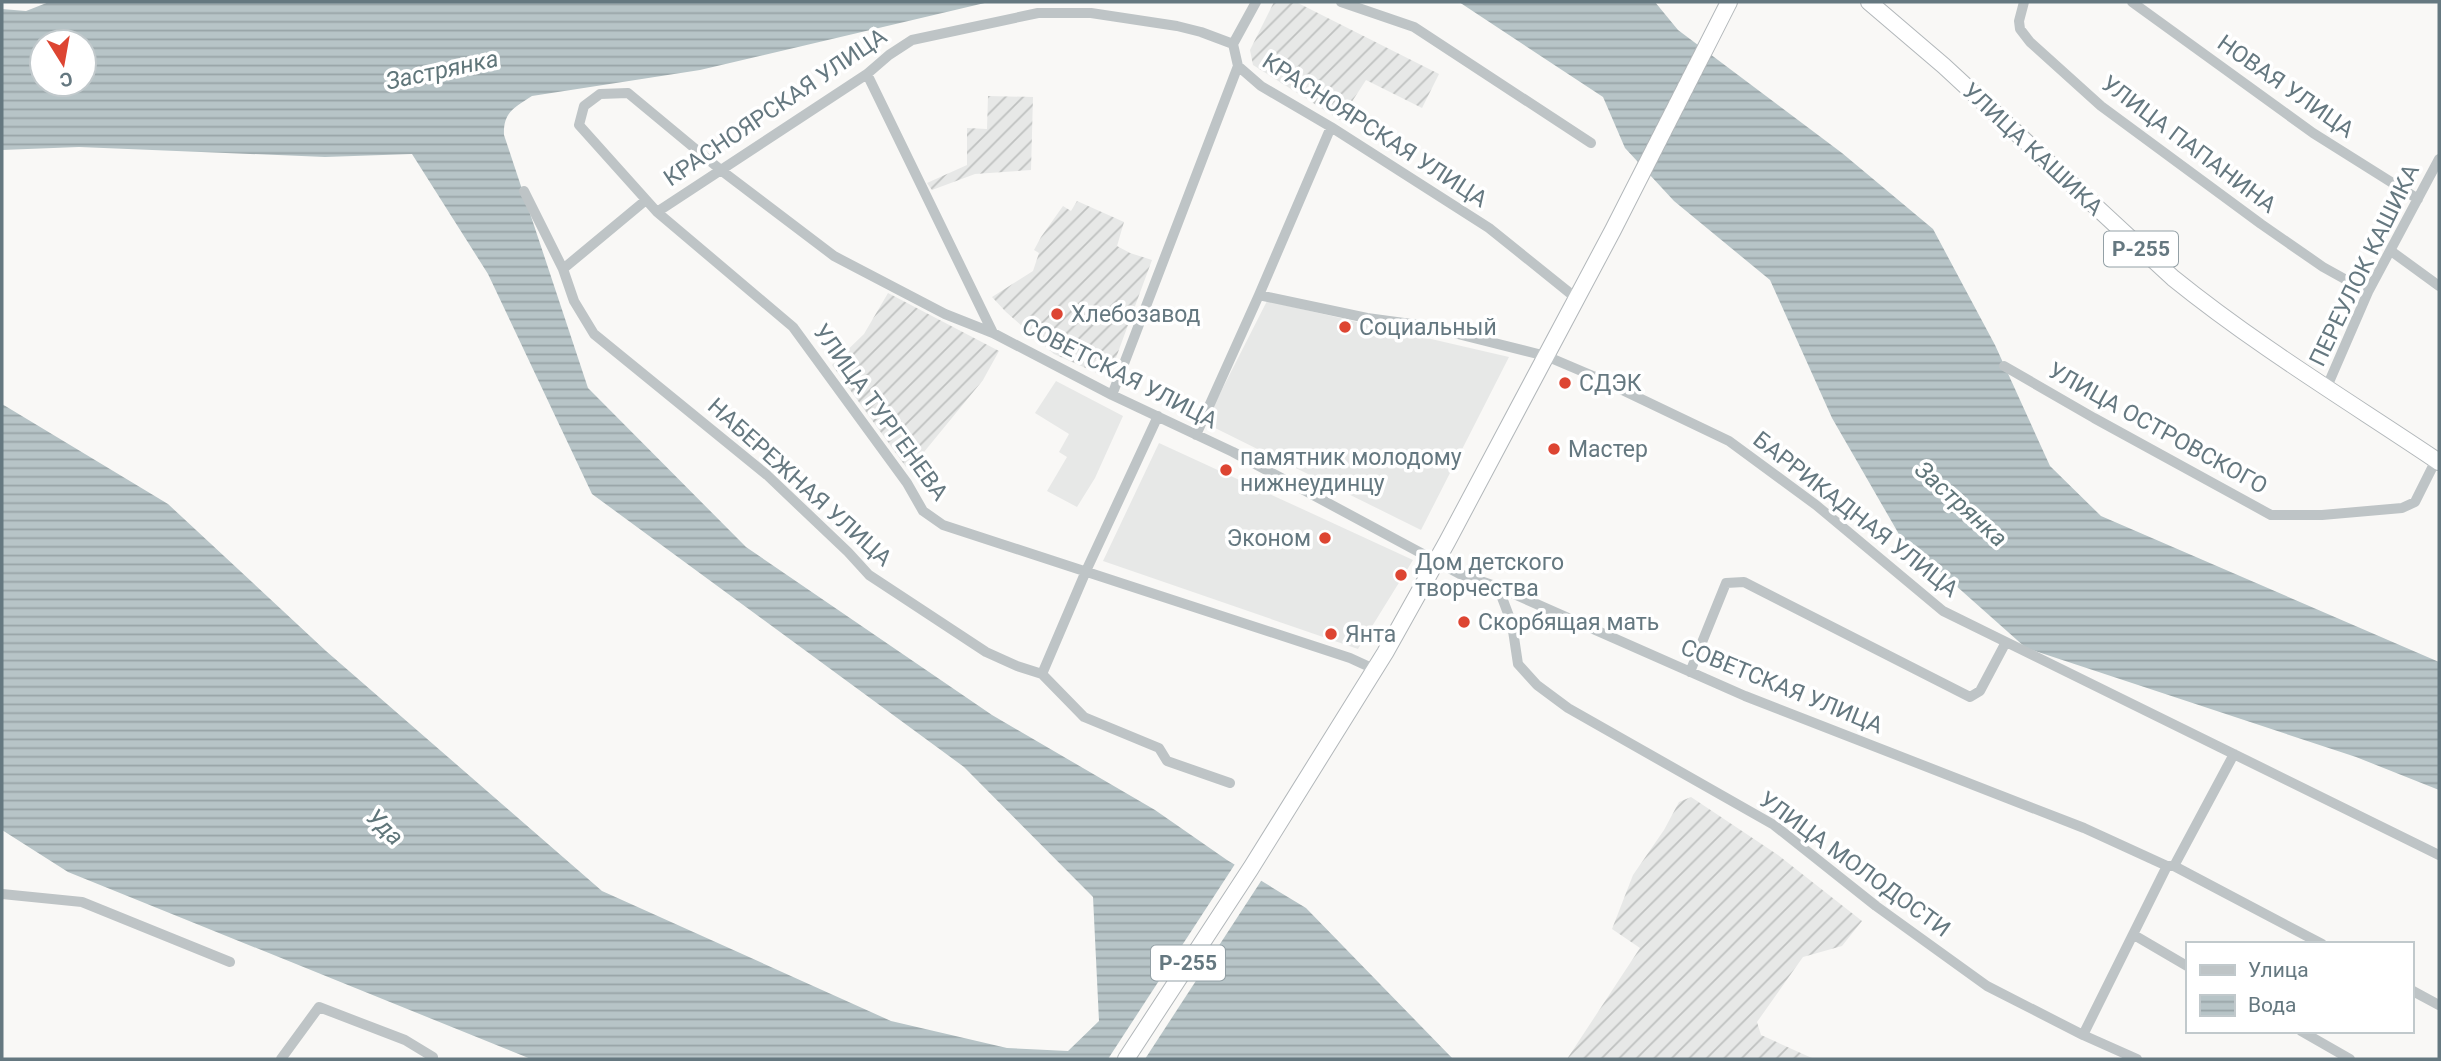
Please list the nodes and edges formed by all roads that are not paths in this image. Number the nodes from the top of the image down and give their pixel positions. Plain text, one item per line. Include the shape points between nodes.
1 (1256, 2) edge
2 (1341, 2) edge
3 (1729, 2) edge
4 (1869, 2) edge
5 (2024, 2) edge
6 (2133, 2) edge
7 (1233, 44) junction
8 (1238, 66) junction
9 (867, 74) junction
10 (579, 125) joint
11 (1331, 127) junction
12 (1591, 143) dead end
13 (2439, 159) edge
14 (722, 171) junction
15 (524, 191) dead end
16 (2418, 199) junction
17 (646, 200) junction
18 (657, 212) junction
19 (2391, 251) junction
20 (563, 269) junction
21 (2439, 286) edge
22 (2368, 292) junction
23 (1259, 295) junction
24 (1577, 298) junction
25 (993, 333) junction
26 (1546, 356) junction
27 (2004, 366) dead end
28 (2326, 389) junction
29 (1112, 395) junction
30 (1158, 416) junction
31 (1196, 435) junction
32 (2438, 461) edge
33 (1436, 561) junction
34 (1086, 571) junction
35 (1498, 587) junction
36 (2006, 642) junction
37 (1374, 669) junction
38 (1690, 672) junction
39 (1042, 674) junction
40 (2234, 754) junction
41 (1230, 783) dead end
42 (2439, 855) edge
43 (2170, 866) junction
44 (2, 894) edge
45 (2134, 936) junction
46 (2318, 942) edge
47 (230, 962) dead end
48 (2186, 965) edge
49 (2413, 991) edge
50 (2439, 1005) edge
51 (2304, 1033) edge
52 (2083, 1035) junction
53 (433, 1057) dead end
54 (281, 1059) edge
55 (1126, 1059) edge
56 (2137, 1059) edge
57 (2350, 1059) edge

1 - 7 street
2 - 12 street via 1414,27
3 - 24 highway, Р-255
4 - 28 highway, УЛИЦА КАШИКА / Р-255 via 2173,278
5 - 22 street, УЛИЦА ПАПАНИНА via 2020,29 2029,42 2101,106 2281,239
6 - 16 street, НОВАЯ УЛИЦА via 2302,125
7 - 8 street, КРАСНОЯРСКАЯ УЛИЦА
7 - 9 street, КРАСНОЯРСКАЯ УЛИЦА via 1177,26 1091,13 1038,13 912,40
8 - 11 street, КРАСНОЯРСКАЯ УЛИЦА via 1261,86
8 - 29 street
9 - 14 street, КРАСНОЯРСКАЯ УЛИЦА
9 - 25 street
10 - 14 street, СОВЕТСКАЯ УЛИЦА via 584,106 600,94 628,93
10 - 17 street, УЛИЦА ТУРГЕНЕВА
11 - 23 street
11 - 24 street, КРАСНОЯРСКАЯ УЛИЦА via 1489,228
13 - 16 street, ПЕРЕУЛОК КАШИКА
14 - 18 street, КРАСНОЯРСКАЯ УЛИЦА
14 - 25 street, СОВЕТСКАЯ УЛИЦА via 834,256 945,314
15 - 20 street, НАБЕРЕЖНАЯ УЛИЦА
16 - 19 street, ПЕРЕУЛОК КАШИКА
17 - 18 street, УЛИЦА ТУРГЕНЕВА
17 - 20 street
18 - 34 street, УЛИЦА ТУРГЕНЕВА via 793,327 923,511 943,525
19 - 21 street
19 - 22 street, ПЕРЕУЛОК КАШИКА
20 - 39 street, НАБЕРЕЖНАЯ УЛИЦА via 574,301 594,334 767,475 869,575 986,652
22 - 28 street, ПЕРЕУЛОК КАШИКА
23 - 26 street, БАРРИКАДНАЯ УЛИЦА via 1426,326
23 - 31 street
24 - 26 highway, Р-255
25 - 29 street, СОВЕТСКАЯ УЛИЦА
26 - 33 highway, Р-255
26 - 36 street, БАРРИКАДНАЯ УЛИЦА via 1729,442 1816,505 1942,611
27 - 32 street, УЛИЦА ОСТРОВСКОГО via 2271,514 2402,508 2415,502
28 - 32 highway, УЛИЦА КАШИКА / Р-255
29 - 30 street, СОВЕТСКАЯ УЛИЦА
30 - 31 street, СОВЕТСКАЯ УЛИЦА
30 - 34 street
31 - 33 street, СОВЕТСКАЯ УЛИЦА
33 - 35 street, СОВЕТСКАЯ УЛИЦА
33 - 37 highway, Р-255
34 - 37 street, УЛИЦА ТУРГЕНЕВА
34 - 39 street
35 - 38 street, СОВЕТСКАЯ УЛИЦА
35 - 52 street, УЛИЦА МОЛОДОСТИ via 1512,624 1518,664 1567,708 1774,825 1987,986
36 - 38 street via 1980,691 1970,697 1744,582 1726,583
36 - 40 street, БАРРИКАДНАЯ УЛИЦА
37 - 55 highway, Р-255
38 - 43 street, СОВЕТСКАЯ УЛИЦА
39 - 41 street, НАБЕРЕЖНАЯ УЛИЦА via 1084,717 1159,748 1167,761
40 - 42 street, БАРРИКАДНАЯ УЛИЦА
40 - 43 street
43 - 45 street
43 - 46 street, СОВЕТСКАЯ УЛИЦА
44 - 47 street via 82,902
45 - 48 street
45 - 52 street
49 - 50 street
51 - 57 street
52 - 56 street, УЛИЦА МОЛОДОСТИ
53 - 54 street via 405,1040 319,1007

